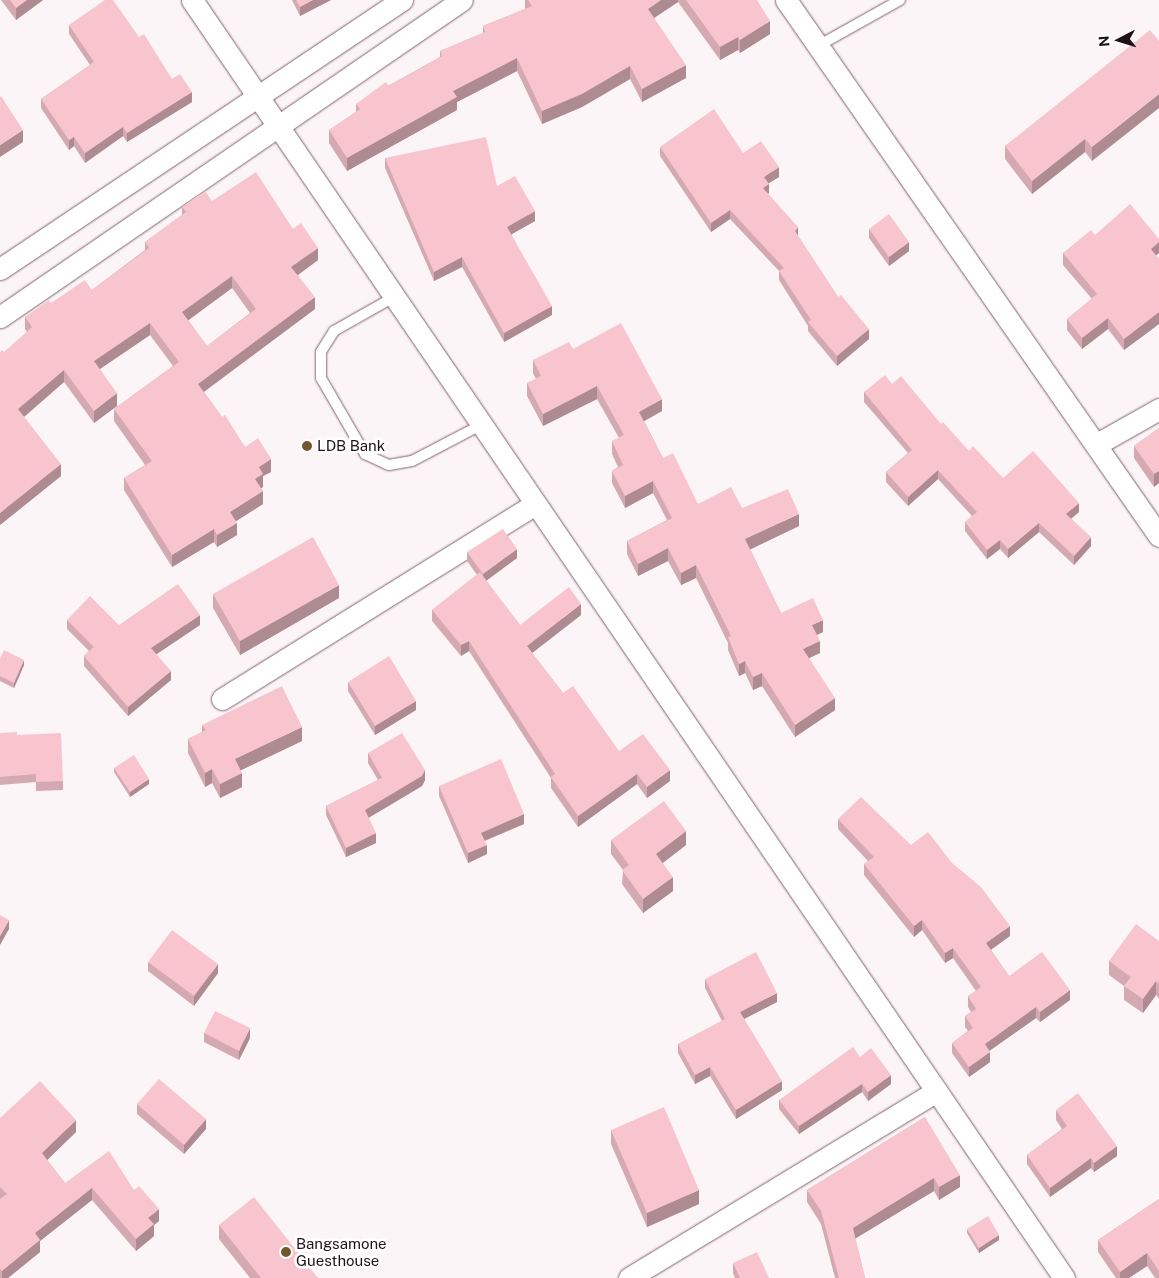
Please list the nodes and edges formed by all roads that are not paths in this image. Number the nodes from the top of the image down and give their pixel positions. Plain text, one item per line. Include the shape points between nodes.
1 (192, 0) edge
2 (402, 0) edge
3 (462, 0) edge
4 (786, 0) edge
5 (900, 0) edge
6 (818, 46) junction
7 (256, 96) junction
8 (276, 126) junction
9 (0, 269) edge
10 (394, 297) junction
11 (0, 317) edge
12 (1159, 409) edge
13 (481, 425) junction
14 (1097, 444) junction
15 (535, 504) junction
16 (1159, 536) edge
17 (222, 699) dead end
18 (937, 1091) junction
19 (629, 1278) edge
20 (1064, 1278) edge

1 - 7 street
2 - 7 street
3 - 8 street
4 - 6 street
5 - 6 lane
6 - 14 street
7 - 8 street
7 - 9 street
8 - 10 street
8 - 11 street
10 - 13 street
10 - 13 lane via 334,331 321,352 322,378 365,454 389,465 412,461
12 - 14 street
13 - 15 street
14 - 16 street
15 - 17 street
15 - 18 street
18 - 19 street
18 - 20 street

